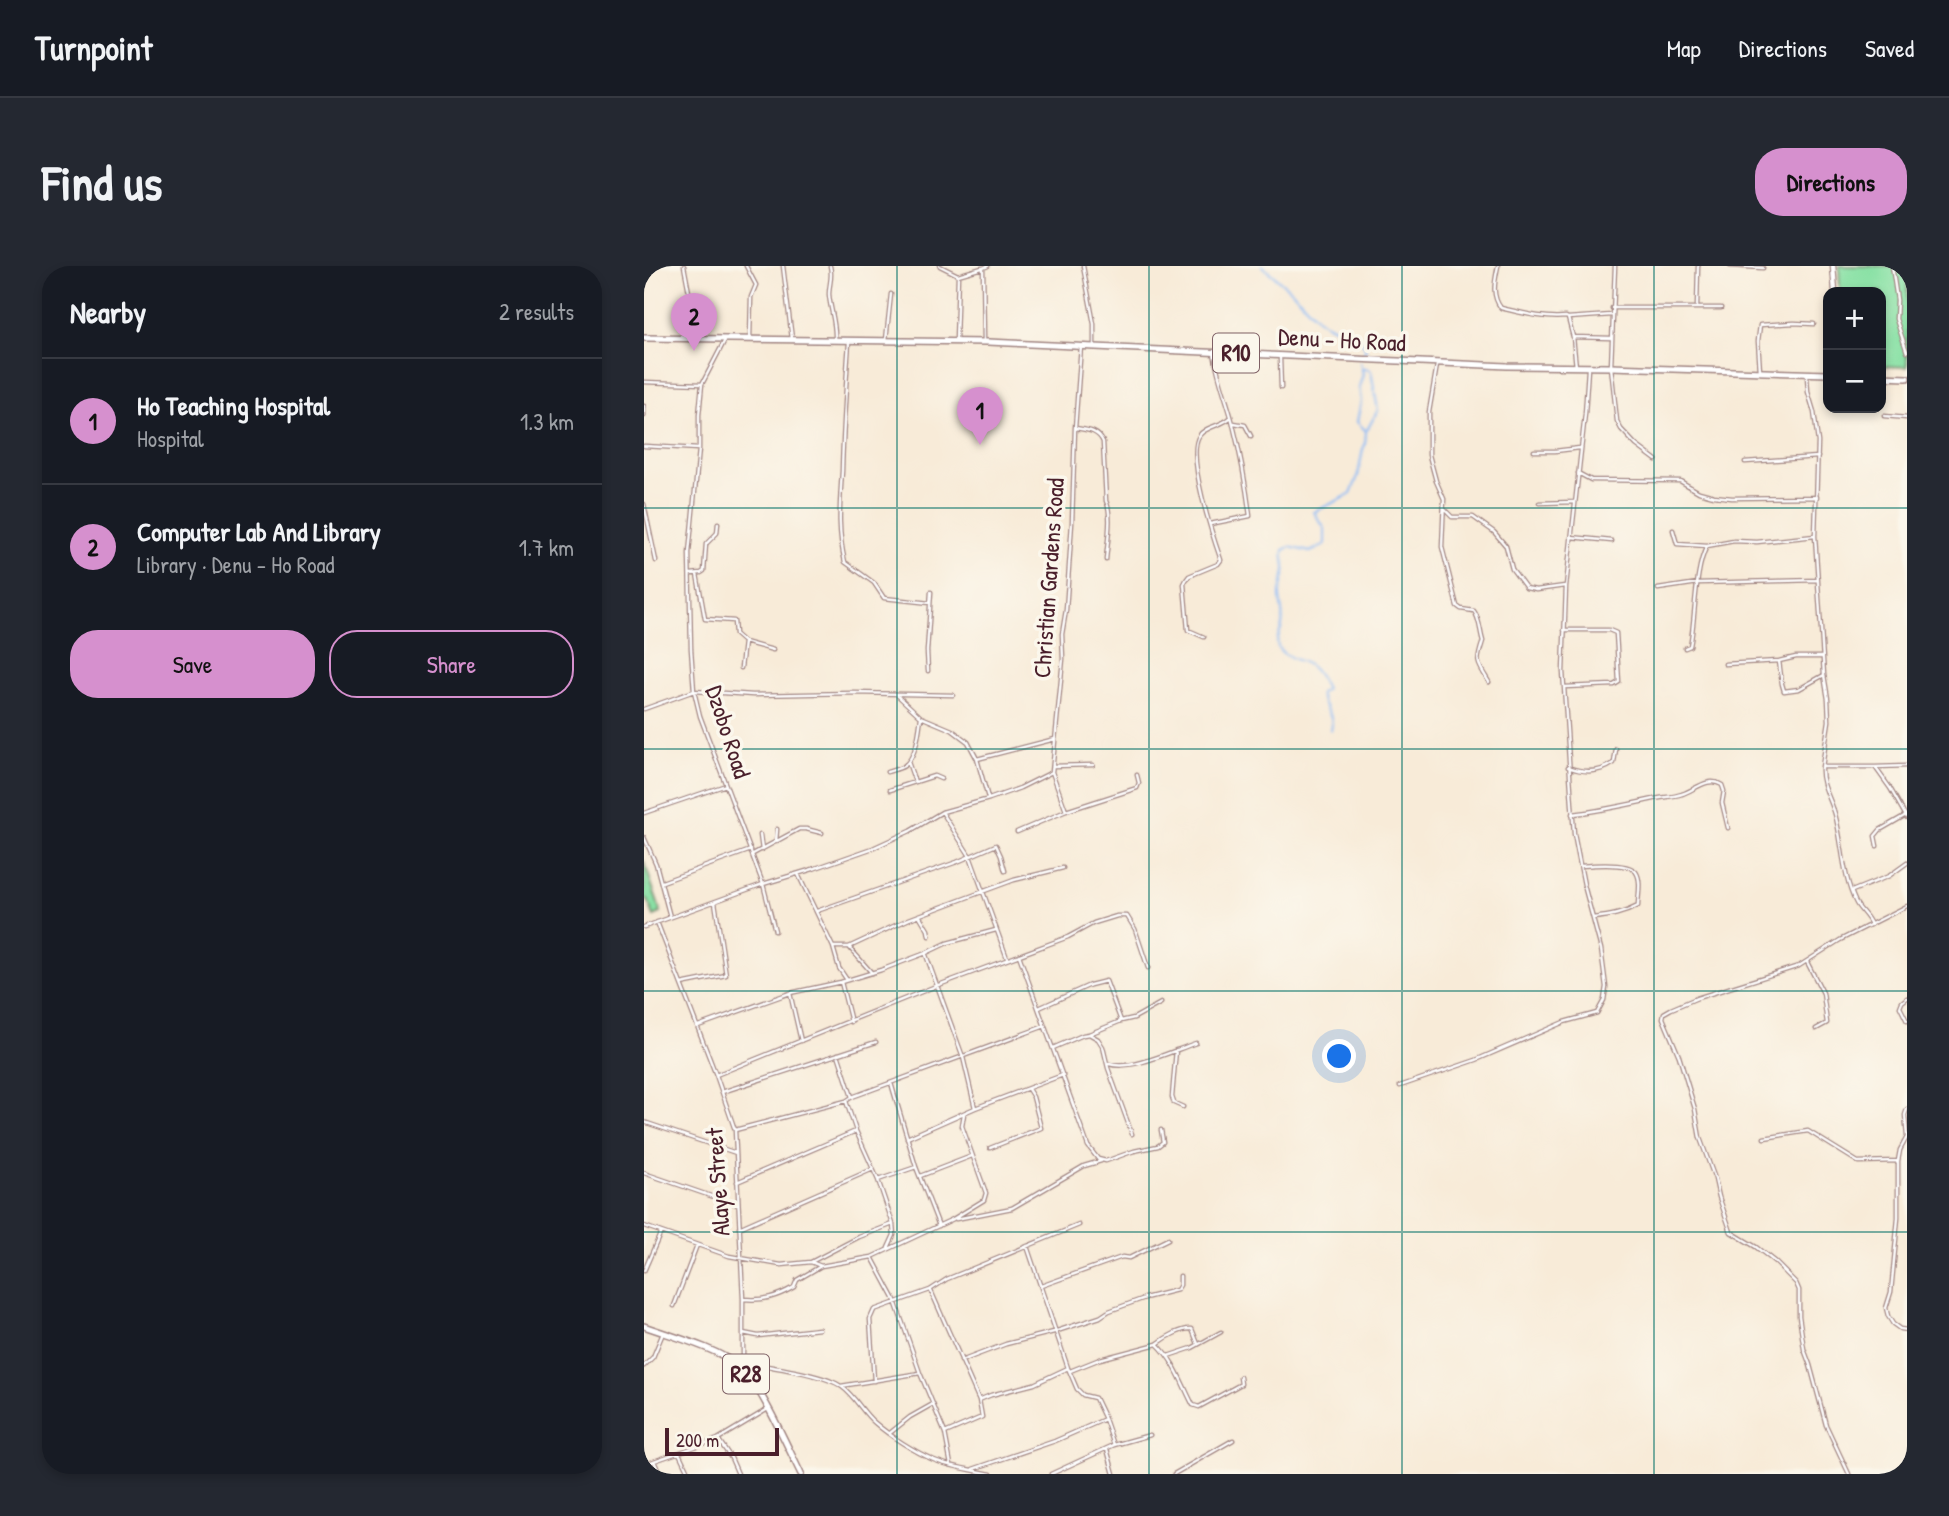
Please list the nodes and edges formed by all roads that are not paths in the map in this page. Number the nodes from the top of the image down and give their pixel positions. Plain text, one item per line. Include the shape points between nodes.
1 (684, 266) edge
2 (746, 266) edge
3 (783, 266) edge
4 (830, 266) edge
5 (940, 266) edge
6 (988, 266) edge
7 (1083, 266) edge
8 (1498, 266) edge
9 (1615, 266) edge
10 (1698, 266) edge
11 (1730, 266) edge
12 (1833, 266) edge
13 (1892, 266) edge
14 (977, 268) edge
15 (982, 268) junction
16 (1763, 268) dead end
17 (958, 275) junction
18 (1835, 287) edge
19 (891, 294) dead end
20 (1698, 307) junction
21 (1721, 307) dead end
22 (1612, 309) junction
23 (1612, 315) junction
24 (1568, 318) junction
25 (1814, 324) dead end
26 (1573, 337) junction
27 (644, 338) edge
28 (692, 338) junction
29 (750, 338) junction
30 (1611, 338) junction
31 (726, 339) junction
32 (792, 339) junction
33 (835, 339) junction
34 (849, 339) junction
35 (886, 340) junction
36 (956, 341) junction
37 (984, 341) junction
38 (1081, 345) junction
39 (1094, 345) junction
40 (1214, 352) junction
41 (1907, 352) edge
42 (1280, 355) junction
43 (1438, 362) junction
44 (1576, 367) junction
45 (1589, 367) junction
46 (1611, 367) junction
47 (1760, 371) junction
48 (1807, 373) junction
49 (1823, 374) edge
50 (1886, 377) edge
51 (1907, 378) edge
52 (644, 382) edge
53 (702, 384) junction
54 (1281, 388) dead end
55 (644, 406) edge
56 (644, 416) edge
57 (1884, 416) dead end
58 (1231, 417) junction
59 (1907, 418) edge
60 (1233, 423) junction
61 (1075, 428) junction
62 (1251, 436) dead end
63 (644, 446) edge
64 (1580, 448) junction
65 (699, 449) junction
66 (1534, 451) dead end
67 (1818, 457) junction
68 (1656, 460) dead end
69 (1745, 462) dead end
70 (1578, 473) junction
71 (1817, 497) junction
72 (1575, 502) junction
73 (1539, 503) dead end
74 (644, 506) edge
75 (1444, 509) junction
76 (718, 523) dead end
77 (1210, 524) junction
78 (1673, 530) dead end
79 (1815, 536) junction
80 (1571, 537) junction
81 (1612, 541) dead end
82 (1707, 546) junction
83 (656, 561) dead end
84 (1106, 561) dead end
85 (690, 574) junction
86 (697, 574) junction
87 (1818, 580) junction
88 (1698, 583) junction
89 (1566, 586) junction
90 (1658, 589) dead end
91 (931, 592) dead end
92 (930, 603) junction
93 (1564, 630) junction
94 (1204, 637) dead end
95 (744, 642) junction
96 (1685, 648) dead end
97 (773, 650) dead end
98 (1822, 657) junction
99 (1779, 661) junction
100 (1725, 664) dead end
101 (741, 668) dead end
102 (928, 671) dead end
103 (1824, 675) junction
104 (1489, 682) dead end
105 (1564, 687) junction
106 (694, 691) junction
107 (896, 694) junction
108 (953, 695) dead end
109 (644, 709) edge
110 (921, 717) junction
111 (1055, 739) junction
112 (1616, 749) dead end
113 (977, 759) junction
114 (908, 762) junction
115 (1093, 765) dead end
116 (1053, 766) junction
117 (1907, 766) edge
118 (1568, 767) junction
119 (1822, 767) junction
120 (1875, 767) junction
121 (887, 772) dead end
122 (1052, 772) junction
123 (1137, 775) dead end
124 (941, 779) dead end
125 (915, 782) junction
126 (726, 785) junction
127 (890, 790) dead end
128 (989, 799) junction
129 (1066, 811) junction
130 (942, 812) junction
131 (644, 813) edge
132 (1572, 814) junction
133 (1906, 816) edge
134 (1728, 828) dead end
135 (777, 829) dead end
136 (1017, 832) dead end
137 (822, 833) dead end
138 (760, 835) dead end
139 (644, 837) edge
140 (776, 842) junction
141 (1877, 846) dead end
142 (762, 850) junction
143 (752, 852) junction
144 (970, 856) junction
145 (1907, 863) edge
146 (1580, 866) junction
147 (1063, 868) dead end
148 (1006, 871) dead end
149 (798, 874) junction
150 (662, 882) junction
151 (763, 884) junction
152 (1852, 891) junction
153 (982, 892) junction
154 (715, 902) junction
155 (1907, 906) edge
156 (817, 911) junction
157 (919, 915) junction
158 (670, 917) junction
159 (1594, 918) junction
160 (657, 922) junction
161 (1871, 925) junction
162 (644, 927) edge
163 (996, 930) junction
164 (775, 931) dead end
165 (929, 936) dead end
166 (833, 947) junction
167 (849, 947) junction
168 (926, 953) junction
169 (1019, 955) junction
170 (1008, 959) junction
171 (1807, 961) junction
172 (1147, 968) dead end
173 (872, 973) junction
174 (847, 980) junction
175 (841, 982) junction
176 (681, 984) junction
177 (936, 986) junction
178 (790, 993) junction
179 (1907, 998) edge
180 (1161, 1003) dead end
181 (1039, 1008) junction
182 (1121, 1021) junction
183 (1907, 1021) edge
184 (851, 1022) junction
185 (698, 1026) junction
186 (1045, 1026) junction
187 (1816, 1029) dead end
188 (1089, 1034) junction
189 (801, 1042) junction
190 (876, 1042) dead end
191 (1196, 1043) dead end
192 (1053, 1048) junction
193 (1176, 1050) junction
194 (838, 1054) junction
195 (963, 1057) junction
196 (1108, 1064) junction
197 (716, 1075) junction
198 (1063, 1075) junction
199 (891, 1083) junction
200 (1401, 1086) dead end
201 (1028, 1089) junction
202 (722, 1092) junction
203 (852, 1097) junction
204 (846, 1101) junction
205 (1183, 1107) dead end
206 (975, 1108) junction
207 (1907, 1109) edge
208 (964, 1114) junction
209 (644, 1122) edge
210 (735, 1130) junction
211 (1161, 1130) dead end
212 (856, 1131) junction
213 (1132, 1134) dead end
214 (907, 1138) junction
215 (1764, 1138) dead end
216 (990, 1148) dead end
217 (736, 1153) junction
218 (972, 1156) junction
219 (1101, 1161) junction
220 (1898, 1161) junction
221 (916, 1167) junction
222 (873, 1169) junction
223 (644, 1173) edge
224 (920, 1176) junction
225 (878, 1180) junction
226 (737, 1182) junction
227 (738, 1205) junction
228 (953, 1219) junction
229 (893, 1224) junction
230 (1079, 1225) dead end
231 (644, 1226) edge
232 (939, 1226) junction
233 (739, 1228) junction
234 (661, 1232) junction
235 (1168, 1239) dead end
236 (696, 1245) junction
237 (1027, 1246) junction
238 (888, 1248) junction
239 (872, 1256) junction
240 (740, 1259) junction
241 (811, 1262) junction
242 (821, 1266) junction
243 (644, 1271) edge
244 (1180, 1276) dead end
245 (1041, 1286) junction
246 (930, 1290) junction
247 (743, 1299) junction
248 (896, 1303) junction
249 (674, 1306) dead end
250 (644, 1326) edge
251 (819, 1329) dead end
252 (1907, 1330) edge
253 (1054, 1332) junction
254 (1221, 1332) dead end
255 (663, 1333) junction
256 (743, 1333) junction
257 (1157, 1344) junction
258 (1198, 1344) junction
259 (1168, 1356) junction
260 (961, 1361) junction
261 (742, 1365) junction
262 (644, 1366) edge
263 (1069, 1370) junction
264 (920, 1373) junction
265 (1240, 1377) dead end
266 (874, 1381) junction
267 (841, 1386) junction
268 (979, 1400) junction
269 (933, 1404) junction
270 (768, 1409) junction
271 (1105, 1419) junction
272 (890, 1433) junction
273 (945, 1433) junction
274 (1150, 1435) dead end
275 (718, 1438) junction
276 (1233, 1440) dead end
277 (1114, 1445) junction
278 (1107, 1449) junction
279 (679, 1453) junction
280 (654, 1461) junction
281 (644, 1465) edge
282 (951, 1465) junction
283 (972, 1469) junction
284 (660, 1474) edge
285 (689, 1474) edge
286 (738, 1474) edge
287 (801, 1474) edge
288 (991, 1474) edge
289 (1051, 1474) edge
290 (1114, 1474) edge
291 (1174, 1474) edge
292 (1849, 1474) edge

1 - 28 street via 693,313
2 - 29 street via 756,285 751,297
3 - 32 street
4 - 33 street
5 - 17 street
6 - 15 street
7 - 39 street
8 - 24 street via 1494,295 1501,308 1550,319
9 - 22 street
10 - 20 street
11 - 16 street
12 - 18 street
13 - 41 street via 1896,319
14 - 15 street
14 - 17 street
15 - 37 street
17 - 36 street
19 - 35 street
20 - 21 street
20 - 22 street
22 - 23 street
23 - 24 street
23 - 30 street
24 - 26 street
25 - 47 street via 1760,325
26 - 30 street
26 - 44 street
27 - 28 main road, Denu - Ho Road / R10
28 - 31 main road, Denu - Ho Road / R10
29 - 31 main road, Denu - Ho Road / R10
29 - 32 main road, Denu - Ho Road / R10
30 - 46 street
31 - 53 street, Dzobo Road
32 - 33 main road, Denu - Ho Road / R10
33 - 34 main road, Denu - Ho Road / R10
34 - 35 main road, Denu - Ho Road / R10
34 - 92 street via 839,517 845,562 874,583 884,598
35 - 36 main road, Denu - Ho Road / R10
36 - 37 main road, Denu - Ho Road / R10
37 - 38 main road, Denu - Ho Road / R10
38 - 39 main road, Denu - Ho Road / R10
38 - 61 street, Christian Gardens Road
39 - 40 main road, Denu - Ho Road / R10
40 - 42 main road, Denu - Ho Road / R10
40 - 58 street
42 - 43 main road, Denu - Ho Road / R10
42 - 54 street
43 - 44 main road, Denu - Ho Road / R10
43 - 75 street via 1428,442
44 - 45 main road, Denu - Ho Road / R10
45 - 46 main road, Denu - Ho Road / R10
45 - 64 street
46 - 47 main road, Denu - Ho Road / R10
46 - 68 street via 1618,424
47 - 48 main road, Denu - Ho Road / R10
48 - 49 main road, Denu - Ho Road / R10
48 - 67 street
50 - 51 main road
52 - 53 street
53 - 65 street, Dzobo Road
55 - 56 street
57 - 59 street
58 - 60 street
58 - 77 street via 1197,440 1201,496
60 - 62 street via 1245,425
60 - 77 street via 1250,516
61 - 84 street via 1100,435 1103,442 1109,506
61 - 111 street, Christian Gardens Road
63 - 65 street
64 - 66 street
64 - 70 street
65 - 85 street, Dzobo Road
67 - 69 street
67 - 71 street
70 - 71 street via 1591,480 1680,481 1699,492 1732,498
70 - 72 street
71 - 79 street
72 - 73 street
72 - 80 street
74 - 83 street
75 - 89 street via 1452,517 1473,517 1494,532 1506,546 1512,569 1526,589
75 - 104 street via 1443,552 1457,606 1477,615 1483,640 1477,662
76 - 86 street via 717,533 704,550 704,570
77 - 94 street via 1221,563 1189,576 1184,584 1188,630
78 - 82 street via 1677,544
79 - 82 street
79 - 87 street
80 - 81 street
80 - 89 street
82 - 88 street
85 - 86 street
85 - 106 street, Dzobo Road
86 - 95 street via 705,619 734,621 735,634
87 - 88 street
87 - 98 street
88 - 90 street
88 - 96 street via 1690,646
89 - 93 street
91 - 92 street
92 - 102 street
93 - 105 street
93 - 105 street via 1616,633 1619,681
95 - 97 street
95 - 101 street
98 - 99 street
98 - 103 street
99 - 100 street
99 - 103 street via 1784,691 1799,690
103 - 119 street via 1829,722
105 - 118 street
106 - 107 street
106 - 109 street
106 - 126 street, Dzobo Road
107 - 108 street
107 - 110 street
110 - 113 street via 963,737
110 - 114 street
111 - 113 street
111 - 116 street, Christian Gardens Road
112 - 118 street via 1610,766 1590,772
113 - 128 street
114 - 121 street
114 - 125 street
115 - 116 street
116 - 122 street, Christian Gardens Road
117 - 120 street
118 - 132 street
119 - 120 street
119 - 152 street
120 - 133 street
122 - 128 street
122 - 129 street, Christian Gardens Road
123 - 129 street via 1137,788
124 - 125 street via 936,776
125 - 127 street
126 - 131 street
126 - 143 street, Dzobo Road
128 - 130 street
129 - 136 street
130 - 144 street
130 - 149 street via 873,848
132 - 134 street via 1681,794 1718,782 1724,790
132 - 146 street
133 - 141 street via 1880,830 1875,836
135 - 140 street
137 - 140 street via 799,829
138 - 142 street
139 - 150 street
140 - 142 street
142 - 143 street
143 - 150 street
143 - 151 street, Dzobo Road
144 - 148 street via 996,845
144 - 153 street
144 - 156 street
145 - 152 street
146 - 159 street
146 - 159 street via 1614,864 1633,869 1640,882 1638,906
147 - 153 street
149 - 151 street
149 - 156 street
150 - 158 street
151 - 154 street
151 - 164 street, Dzobo Road
152 - 161 street
153 - 157 street
153 - 163 street
154 - 158 street
154 - 176 street via 726,975
155 - 161 street
156 - 166 street
157 - 165 street
157 - 167 street
158 - 160 street
159 - 200 street via 1606,986 1597,1013
160 - 162 street
160 - 176 street, Alaye Street
161 - 171 street
163 - 168 street
163 - 170 street
166 - 167 street
166 - 174 street
167 - 173 street
168 - 173 street
168 - 177 street
169 - 170 street
169 - 172 street via 1094,923 1127,916
169 - 181 street
170 - 177 street
171 - 187 street via 1823,993 1826,1012 1827,1023
171 - 292 street via 1697,998 1662,1018 1679,1056 1731,1232 1775,1262 1796,1283 1804,1349 1826,1425
173 - 174 street
174 - 175 street
175 - 178 street
175 - 184 street
176 - 185 street, Alaye Street
177 - 184 street
177 - 195 street
178 - 185 street
178 - 189 street
179 - 183 street via 1900,1007
180 - 182 street
181 - 182 street via 1106,981
181 - 186 street
182 - 188 street
184 - 189 street
185 - 197 street, Alaye Street
186 - 192 street
186 - 195 street
188 - 192 street
188 - 196 street via 1098,1039
189 - 197 street
190 - 194 street
191 - 193 street
192 - 198 street
193 - 196 street via 1137,1064
193 - 205 street via 1172,1097
194 - 202 street
194 - 203 street
195 - 199 street
195 - 206 street
196 - 213 street
197 - 202 street, Alaye Street
198 - 201 street
198 - 219 street via 1088,1146
199 - 203 street
199 - 214 street
201 - 206 street
201 - 216 street via 1041,1128
202 - 210 street, Alaye Street
203 - 204 street
204 - 210 street
204 - 212 street
206 - 208 street
207 - 220 street via 1907,1137
208 - 214 street
208 - 218 street via 962,1126
209 - 217 street
210 - 217 street, Alaye Street
211 - 219 street via 1162,1145
212 - 222 street
212 - 226 street
214 - 221 street
215 - 220 street via 1808,1131 1858,1162
217 - 226 street, Alaye Street
218 - 224 street
218 - 228 street via 986,1197
219 - 228 street via 1084,1166 1012,1208
220 - 252 street via 1898,1218 1886,1308 1893,1324
221 - 224 street
221 - 225 street
222 - 225 street
222 - 233 street
223 - 227 street
224 - 232 street
225 - 229 street
226 - 227 street, Alaye Street
227 - 233 street, Alaye Street
228 - 232 street
229 - 238 street
229 - 241 street
230 - 237 street
231 - 234 street
232 - 238 street
233 - 240 street, Alaye Street
234 - 236 street
234 - 243 street
235 - 245 street via 1129,1258
236 - 240 street
236 - 249 street
237 - 245 street
237 - 246 street
238 - 239 street
239 - 242 street
239 - 248 street
240 - 241 street via 781,1265
240 - 247 street, Alaye Street
241 - 242 street
242 - 247 street via 769,1299
244 - 253 street via 1177,1290
245 - 253 street
246 - 248 street
246 - 260 street
247 - 256 street, Alaye Street
248 - 264 street
248 - 266 street via 871,1313
250 - 255 main road, R28
251 - 256 street via 758,1336
253 - 260 street
253 - 263 street
254 - 258 street
255 - 261 main road, R28
255 - 262 street
256 - 261 street, Alaye Street
257 - 258 street via 1187,1328 1192,1329
257 - 259 street
257 - 263 street
258 - 259 street
259 - 265 street via 1199,1407 1234,1390 1241,1384
260 - 268 street
261 - 267 street via 791,1371
261 - 270 main road, R28
263 - 268 street
263 - 271 street via 1077,1389 1095,1398
264 - 266 street
264 - 269 street
266 - 267 street
267 - 272 street via 864,1413
268 - 273 street via 982,1417
269 - 272 street
269 - 273 street
270 - 275 street
270 - 287 main road, R28
271 - 277 street
271 - 283 street
272 - 282 street
273 - 282 street
274 - 277 street
275 - 279 street
275 - 286 street
276 - 291 street
277 - 278 street
278 - 289 street
278 - 290 street
279 - 280 street
279 - 285 street
280 - 281 street
280 - 284 street
282 - 283 street
283 - 288 street

